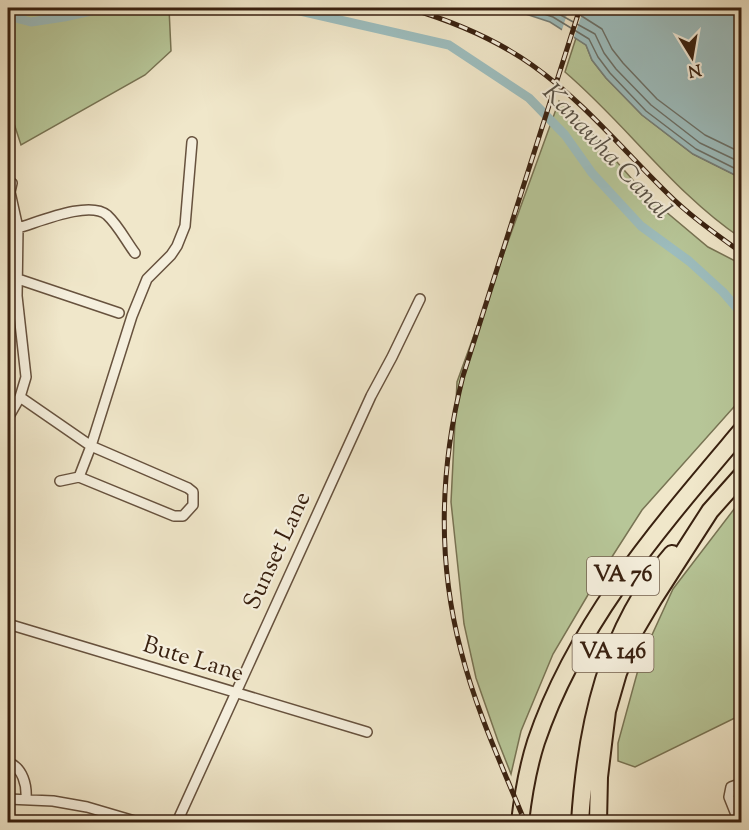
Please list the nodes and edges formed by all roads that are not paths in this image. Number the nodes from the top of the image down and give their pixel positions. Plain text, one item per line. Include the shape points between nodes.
1 (192, 142) dead end
2 (12, 183) dead end
3 (18, 228) junction
4 (135, 253) dead end
5 (18, 279) junction
6 (420, 298) dead end
7 (119, 313) dead end
8 (20, 397) junction
9 (8, 418) edge
10 (741, 430) edge
11 (91, 447) junction
12 (741, 475) edge
13 (79, 477) junction
14 (60, 481) dead end
15 (710, 511) junction
16 (8, 624) edge
17 (234, 693) junction
18 (367, 732) dead end
19 (536, 743) junction
20 (8, 762) edge
21 (741, 783) edge
22 (8, 799) edge
23 (26, 799) junction
24 (138, 822) edge
25 (177, 822) edge
26 (508, 822) edge
27 (520, 822) edge
28 (580, 822) edge
29 (597, 822) edge
30 (739, 822) edge

1 - 11 street via 185,226 171,255 147,279
2 - 3 street via 10,192
3 - 4 street via 81,210 97,210 108,216
3 - 5 street
5 - 7 street
5 - 8 street via 18,313 26,366
6 - 17 street, Sunset Lane
8 - 9 street
8 - 11 street
10 - 19 highway, VA 76 via 652,536 613,591 563,679
11 - 13 street
11 - 13 street via 188,488 193,492 194,505 183,516 174,516
12 - 15 highway, VA 76
13 - 14 street
15 - 28 highway, VA 146 via 657,571 623,628 604,678 588,741
15 - 29 highway, VA 76 via 639,623 618,673 602,746
16 - 17 street, Bute Lane
17 - 18 street, Bute Lane
17 - 25 street, Sunset Lane
19 - 26 highway
19 - 27 highway, VA 76
20 - 23 street via 24,779
21 - 30 street via 731,787 729,797
22 - 23 street
23 - 24 street via 87,807

